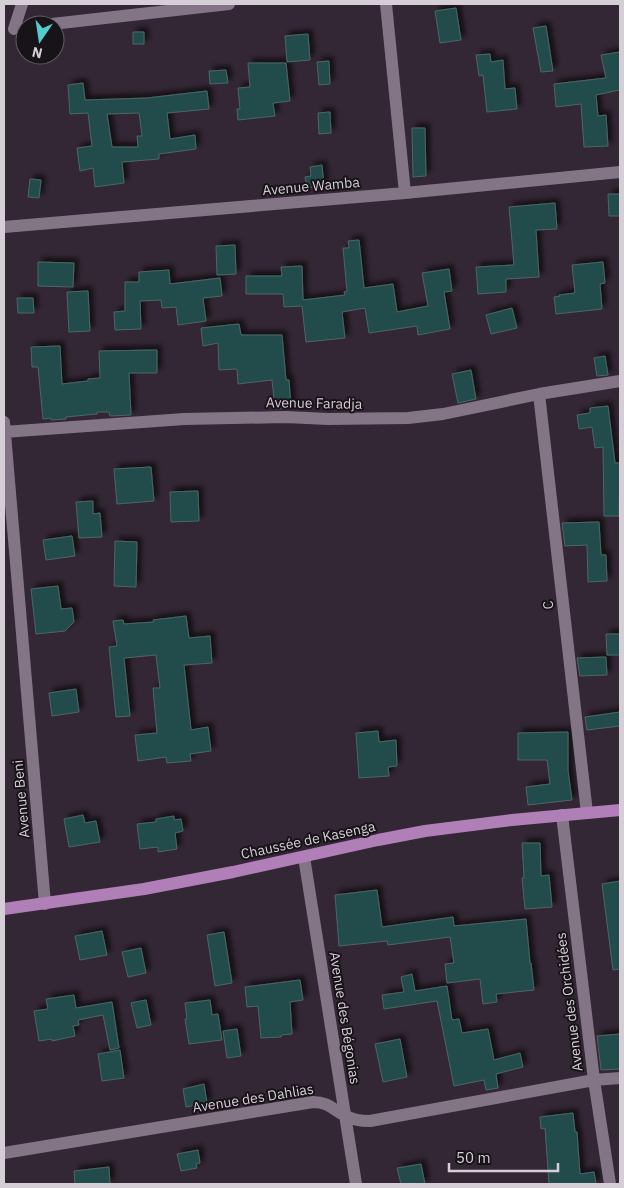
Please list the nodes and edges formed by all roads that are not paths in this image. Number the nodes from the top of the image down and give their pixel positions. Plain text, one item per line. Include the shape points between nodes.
1 (22, 4) edge
2 (229, 4) edge
3 (386, 4) edge
4 (65, 23) edge
5 (14, 28) edge
6 (620, 172) edge
7 (405, 193) junction
8 (4, 227) edge
9 (620, 381) edge
10 (539, 394) junction
11 (4, 427) edge
12 (620, 810) edge
13 (587, 813) junction
14 (562, 815) junction
15 (304, 857) junction
16 (45, 904) junction
17 (4, 909) edge
18 (620, 1078) edge
19 (594, 1080) junction
20 (346, 1116) junction
21 (4, 1154) edge
22 (356, 1184) edge
23 (610, 1184) edge

1 - 5 street
2 - 4 street
3 - 7 street
6 - 7 street, Avenue Wamba
7 - 8 street, Avenue Wamba
9 - 10 street, Avenue Faradja
10 - 11 street, Avenue Faradja via 408,418 184,419
10 - 13 street, C
11 - 16 street, Avenue Beni
12 - 13 main road, Chaussée de Kasenga
13 - 14 main road, Chaussée de Kasenga
14 - 15 main road, Chaussée de Kasenga via 425,832
14 - 19 street, Avenue des Orchidées
15 - 16 main road, Chaussée de Kasenga via 144,889
15 - 20 street, Avenue des Bégonias
16 - 17 main road, Chaussée de Kasenga
18 - 19 street, Avenue des Dahlias
19 - 20 street, Avenue des Dahlias via 370,1121
19 - 23 street, Avenue des Orchidées
20 - 21 street, Avenue des Dahlias via 326,1103 313,1102
20 - 22 street, Avenue des Bégonias

